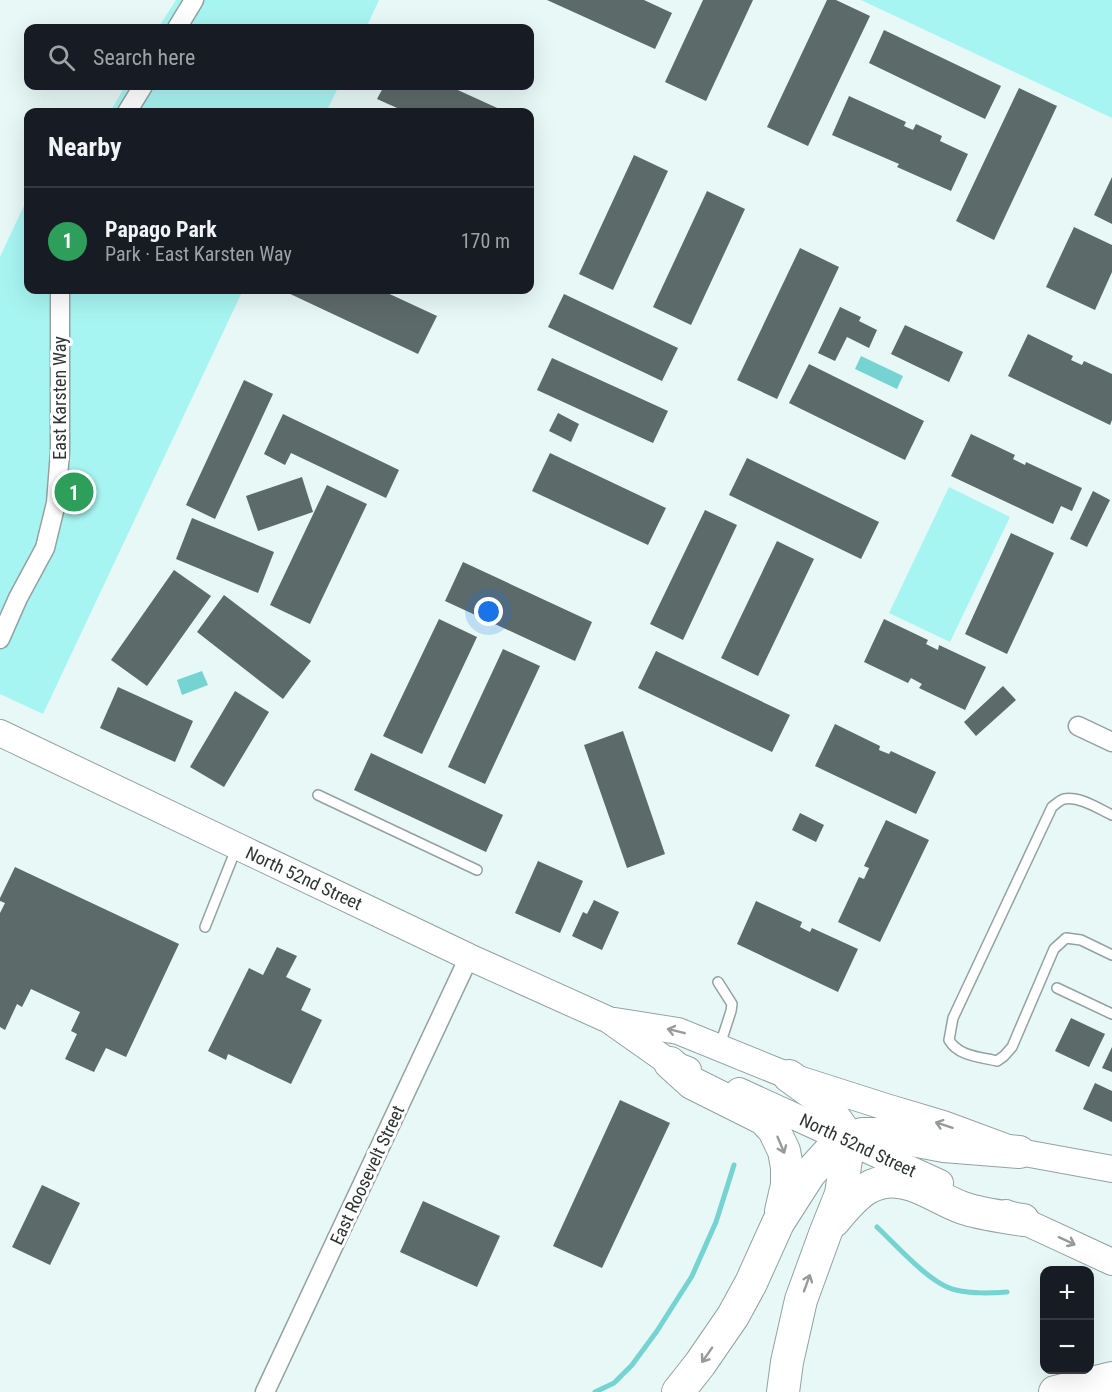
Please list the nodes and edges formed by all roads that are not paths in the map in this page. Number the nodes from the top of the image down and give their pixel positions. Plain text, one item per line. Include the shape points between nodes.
1 (194, 0) edge
2 (179, 24) edge
3 (141, 90) edge
4 (129, 108) edge
5 (60, 294) edge
6 (0, 639) edge
7 (1078, 726) dead end
8 (0, 733) edge
9 (1112, 742) edge
10 (318, 795) dead end
11 (1112, 815) edge
12 (237, 846) junction
13 (477, 870) dead end
14 (205, 927) dead end
15 (1112, 955) edge
16 (469, 957) junction
17 (717, 982) dead end
18 (1057, 988) dead end
19 (1112, 1014) edge
20 (609, 1020) junction
21 (720, 1047) junction
22 (670, 1063) junction
23 (789, 1076) junction
24 (845, 1139) junction
25 (1019, 1152) junction
26 (1112, 1169) edge
27 (1023, 1220) junction
28 (778, 1223) junction
29 (825, 1234) junction
30 (1112, 1262) edge
31 (1112, 1378) edge
32 (265, 1392) edge
33 (678, 1392) edge
34 (783, 1392) edge
35 (1054, 1392) edge

1 - 2 street
3 - 4 street
5 - 6 street, East Karsten Way via 60,452 56,503 45,548
7 - 9 street
8 - 12 main road, North 52nd Street
10 - 13 lane
11 - 15 lane via 1073,799 1062,799 1052,807 953,1018 951,1044 963,1053 997,1061 1004,1056 1012,1047 1054,949 1066,938 1081,940
12 - 14 lane
12 - 16 main road, North 52nd Street
16 - 20 main road, North 52nd Street
16 - 32 street, East Roosevelt Street
17 - 21 lane via 732,1004
18 - 19 lane
21 -> 20 main road, North 52nd Street via 678,1031
20 - 22 main road, North 52nd Street
21 - 23 main road, North 52nd Street
22 - 24 main road, North 52nd Street
22 -> 28 highway via 692,1083 764,1119 774,1130 787,1167
23 - 24 highway via 822,1100
25 -> 23 main road, North 52nd Street
24 - 25 highway via 881,1134 944,1146
24 - 27 main road, North 52nd Street
24 - 28 highway via 810,1173
24 - 29 highway via 841,1194
25 - 26 main road, North 52nd Street
27 - 29 highway via 964,1209 913,1185 889,1180 855,1197
27 -> 30 main road, North 52nd Street
28 -> 33 highway via 734,1316
34 -> 29 highway via 801,1300
31 - 35 highway

